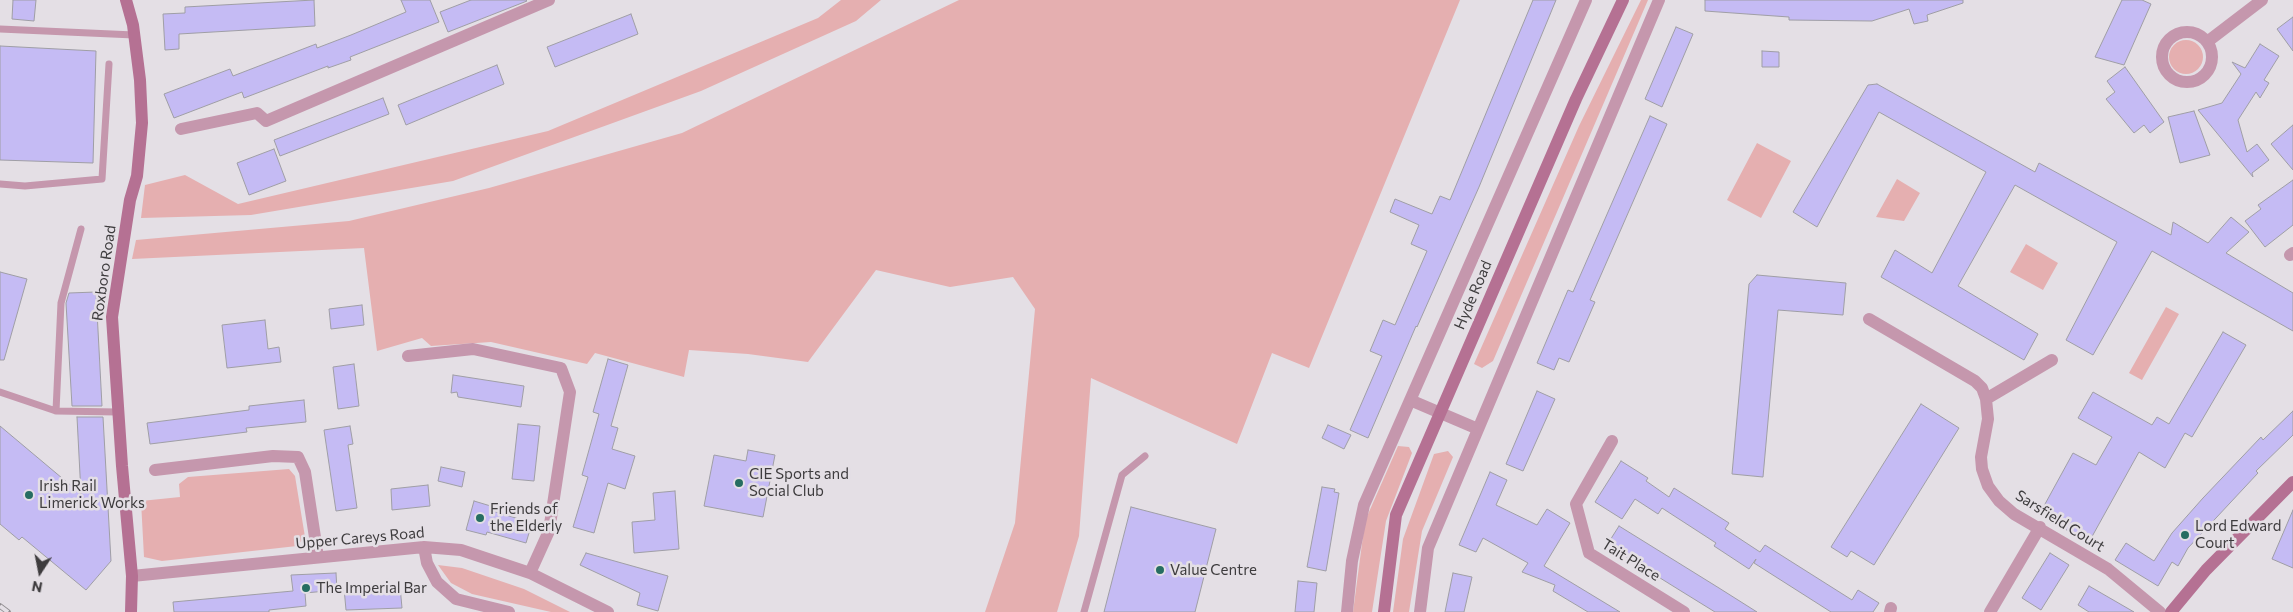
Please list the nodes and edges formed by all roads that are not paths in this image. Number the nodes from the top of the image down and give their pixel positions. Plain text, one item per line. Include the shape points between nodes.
1 (126, 0) edge
2 (549, 0) edge
3 (1586, 0) edge
4 (1622, 0) edge
5 (1659, 0) edge
6 (2262, 0) edge
7 (0, 30) edge
8 (134, 35) junction
9 (2207, 42) dead end
10 (110, 64) dead end
11 (180, 129) dead end
12 (0, 184) edge
13 (80, 229) dead end
14 (1870, 319) dead end
15 (408, 356) dead end
16 (2052, 360) dead end
17 (0, 392) edge
18 (1986, 399) junction
19 (1410, 400) junction
20 (56, 411) junction
21 (1440, 411) junction
22 (118, 412) junction
23 (1478, 429) junction
24 (1612, 441) dead end
25 (1145, 456) dead end
26 (155, 470) dead end
27 (2293, 482) edge
28 (2040, 527) junction
29 (424, 548) junction
30 (318, 557) junction
31 (530, 573) junction
32 (132, 576) junction
33 (131, 612) edge
34 (508, 612) edge
35 (608, 612) edge
36 (1084, 612) edge
37 (1347, 612) edge
38 (1384, 612) edge
39 (1420, 612) edge
40 (1684, 612) edge
41 (1990, 612) edge
42 (2160, 612) edge
43 (2171, 612) edge

1 - 8 main road, Roxboro Road
2 - 11 street via 266,121 257,113
3 - 19 street
4 - 21 main road, Hyde Road
5 - 23 street
6 - 9 street
7 - 8 lane
8 - 22 main road, Roxboro Road via 142,123 112,317
10 - 12 lane via 102,180 25,186
13 - 20 lane via 61,303
14 - 18 street via 1975,381
15 - 31 street via 473,349 561,368 570,392 569,401 549,531
16 - 18 street
17 - 20 lane
18 - 28 street, Sarsfield Court via 1988,418 1982,457 1984,478 1999,501 2014,514
19 - 21 street
19 - 37 street via 1364,505 1352,561
20 - 22 lane
21 - 23 street
21 - 38 main road, Hyde Road via 1396,515
22 - 32 main road, Roxboro Road
23 - 39 street via 1428,548
24 - 40 street, Tait Place via 1576,504 1589,553
25 - 36 lane via 1122,475
26 - 30 street via 273,456 298,457 305,472
27 - 43 main road via 2206,570
28 - 41 street
28 - 42 street, Sarsfield Court via 2108,569
29 - 30 street, Upper Careys Road
29 - 31 street, Upper Careys Road via 461,550
29 - 34 street via 427,563 437,582 456,599
30 - 32 street, Upper Careys Road
31 - 35 street, Upper Careys Road
32 - 33 main road, Roxboro Road

